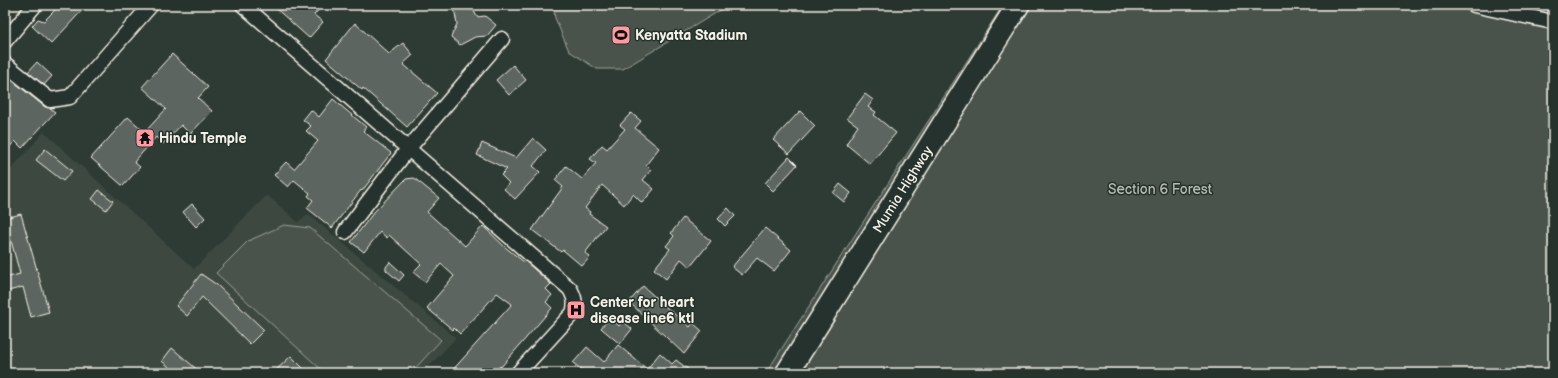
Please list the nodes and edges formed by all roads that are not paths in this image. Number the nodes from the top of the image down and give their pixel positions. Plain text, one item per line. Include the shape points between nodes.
1 (35, 5) edge
2 (150, 5) edge
3 (242, 5) edge
4 (1018, 5) edge
5 (1474, 5) edge
6 (1553, 22) edge
7 (502, 39) dead end
8 (5, 41) edge
9 (5, 64) edge
10 (408, 149) junction
11 (345, 232) dead end
12 (518, 373) edge
13 (786, 373) edge

1 - 8 street
2 - 9 street via 70,97 50,100
3 - 10 street
4 - 13 highway, Mumia Highway
5 - 6 street
7 - 10 street
10 - 11 street
10 - 12 street via 566,286 575,298 573,313

